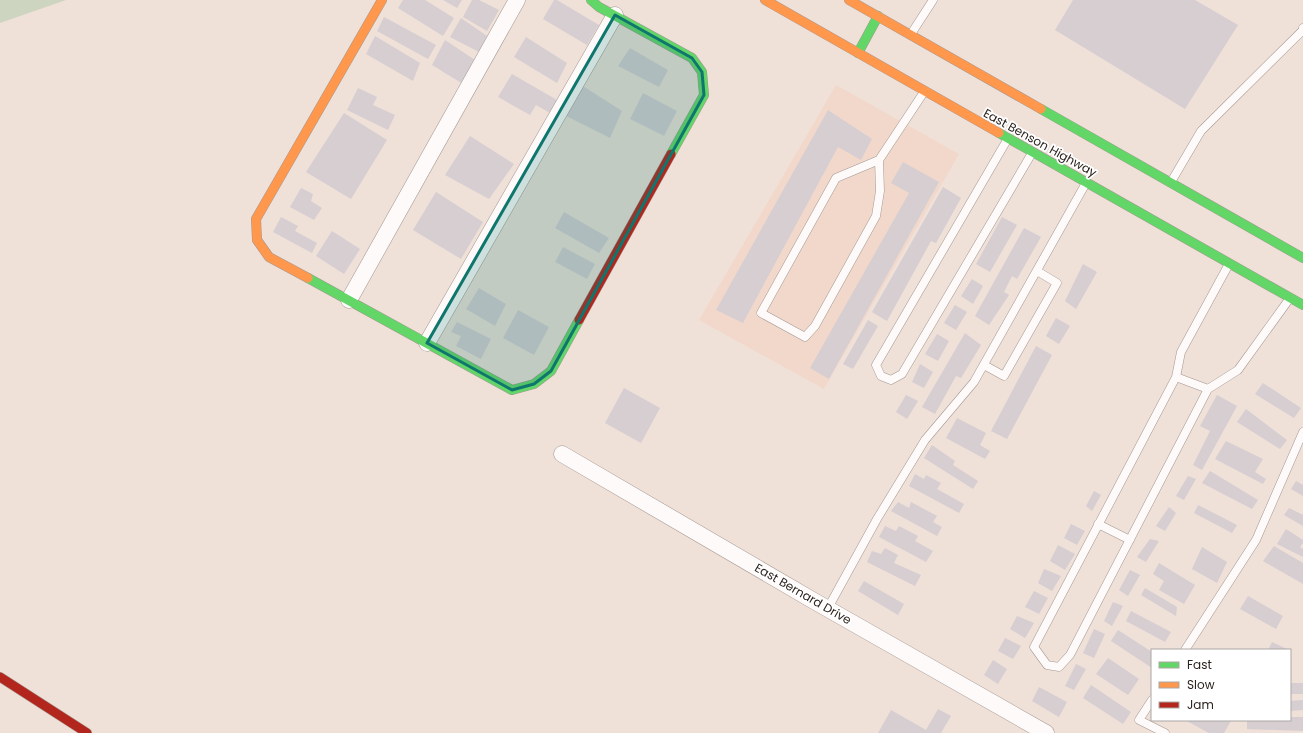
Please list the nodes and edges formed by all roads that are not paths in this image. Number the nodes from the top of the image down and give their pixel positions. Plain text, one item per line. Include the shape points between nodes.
1 (382, 0) edge
2 (517, 0) edge
3 (765, 0) edge
4 (849, 0) edge
5 (933, 0) edge
6 (597, 2) edge
7 (615, 15) junction
8 (878, 16) junction
9 (1303, 28) edge
10 (911, 35) junction
11 (858, 53) junction
12 (925, 92) junction
13 (1008, 139) junction
14 (1032, 152) junction
15 (879, 160) junction
16 (1086, 183) junction
17 (1170, 183) junction
18 (1303, 258) edge
19 (1229, 263) junction
20 (1037, 271) junction
21 (1291, 298) junction
22 (349, 300) junction
23 (1303, 305) edge
24 (427, 343) junction
25 (984, 365) junction
26 (1176, 377) junction
27 (1208, 389) junction
28 (1302, 434) edge
29 (562, 454) dead end
30 (1098, 524) junction
31 (1130, 540) junction
32 (828, 608) junction
33 (1186, 649) edge
34 (0, 677) edge
35 (1151, 702) edge
36 (87, 733) edge
37 (1046, 733) edge
38 (1165, 733) edge

1 - 22 main road via 256,219 257,240 269,257
2 - 22 street
3 - 11 main road, East Benson Highway
4 - 8 main road
5 - 10 lane
6 - 7 main road
7 - 24 street
7 - 24 main road via 692,58 702,72 704,95 551,370 534,384 512,390
8 - 10 main road
8 - 11 main road
9 - 17 lane via 1201,131
10 - 17 main road
11 - 12 main road, East Benson Highway
12 - 13 main road, East Benson Highway
12 - 15 lane
13 - 14 main road, East Benson Highway
13 - 14 lane via 876,365 881,376 891,380 902,374
14 - 16 main road, East Benson Highway
15 - 15 lane via 880,191 876,216 815,326 805,337 761,313 836,178
16 - 19 main road, East Benson Highway
16 - 20 lane
17 - 18 main road
19 - 21 main road, East Benson Highway
19 - 26 lane via 1181,352
20 - 25 lane
20 - 25 lane via 1057,283 1050,296 1004,376
21 - 23 main road, East Benson Highway
21 - 27 lane via 1238,370
22 - 24 main road
25 - 32 lane via 974,382 926,440 877,519
26 - 27 lane
26 - 30 lane
27 - 31 lane
28 - 33 lane via 1256,540
29 - 32 street, East Bernard Drive
30 - 31 lane
30 - 31 lane via 1034,648 1047,665 1059,667 1070,655
32 - 37 street, East Bernard Drive
34 - 36 main road
35 - 38 lane via 1139,720

